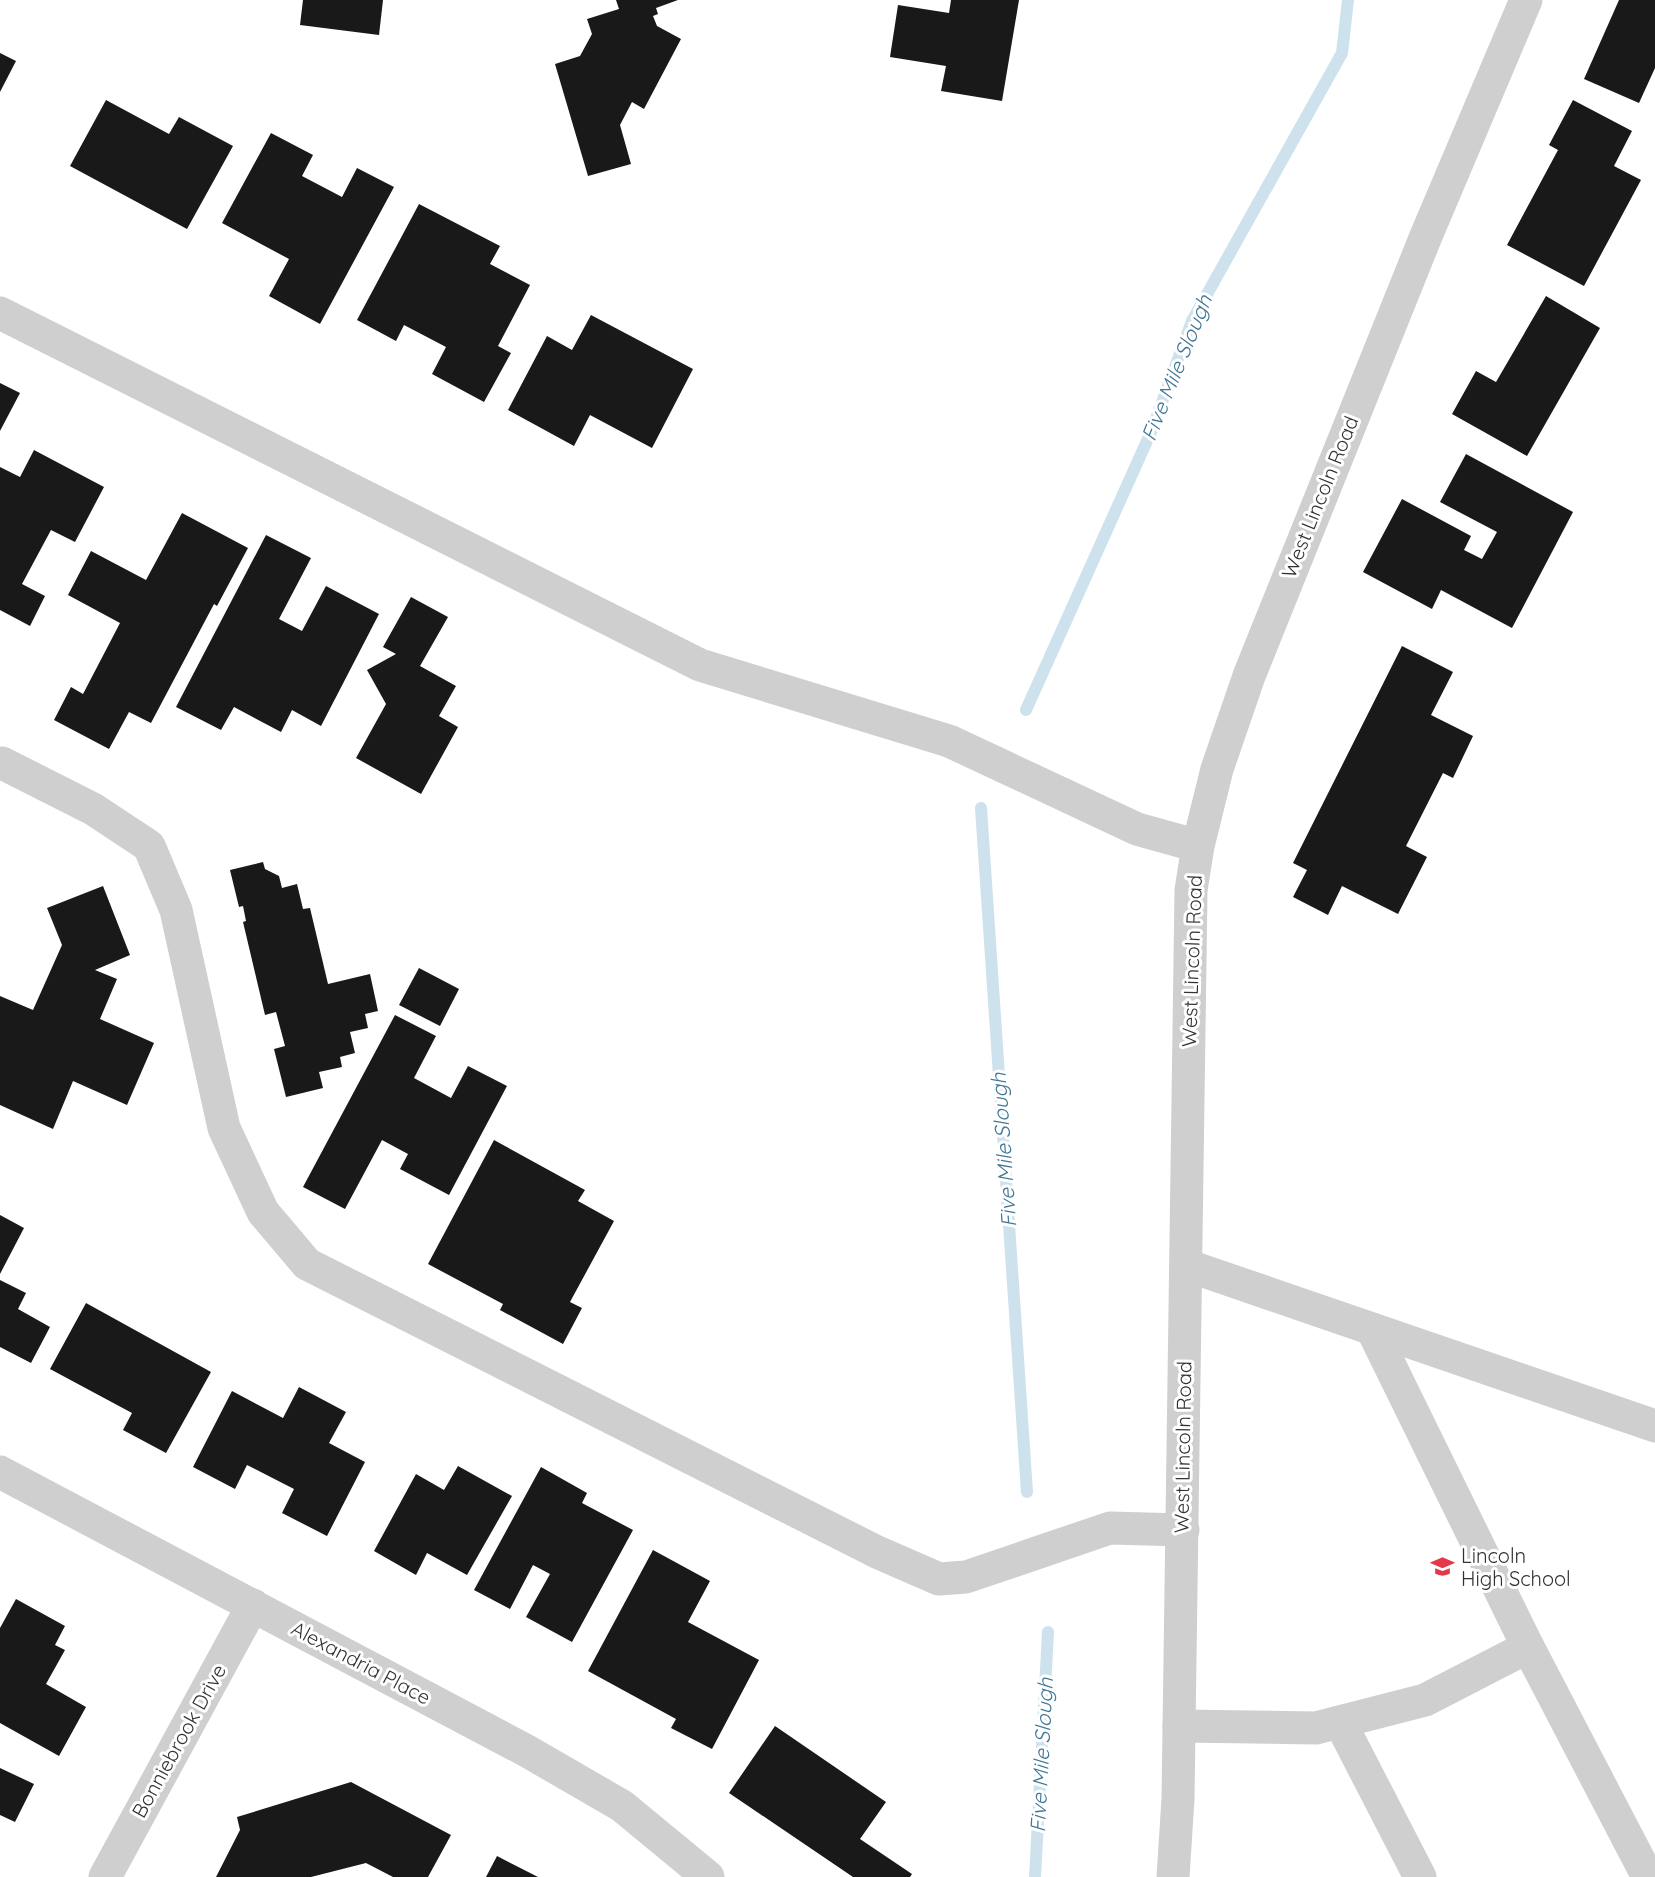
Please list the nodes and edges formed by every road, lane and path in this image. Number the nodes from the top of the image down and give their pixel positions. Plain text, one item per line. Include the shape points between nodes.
1 (1526, 0) edge
2 (0, 313) edge
3 (2, 763) dead end
4 (1198, 846) junction
5 (1186, 1265) junction
6 (1372, 1329) junction
7 (1655, 1426) edge
8 (0, 1472) edge
9 (1183, 1530) junction
10 (253, 1605) junction
11 (1528, 1647) junction
12 (1340, 1722) junction
13 (1179, 1726) junction
14 (105, 1877) edge
15 (708, 1877) edge
16 (1173, 1877) edge
17 (1420, 1877) edge
18 (1648, 1877) edge

1 - 4 street, West Lincoln Road via 1265,634 1217,769
2 - 4 street via 700,665 949,741 1137,828
3 - 9 street via 93,809 149,846 176,910 224,1128 263,1212 307,1264 939,1579 966,1577 1110,1528
4 - 5 street, West Lincoln Road via 1191,890
5 - 6 street
5 - 9 street, West Lincoln Road
6 - 7 street
6 - 11 street
8 - 10 street, Alexandria Place
9 - 13 street, West Lincoln Road
10 - 14 street, Bonniebrook Drive
10 - 15 street, Alexandria Place via 622,1806
11 - 12 street via 1425,1700
11 - 18 street
12 - 13 street via 1316,1728
12 - 17 street
13 - 16 street, West Lincoln Road

